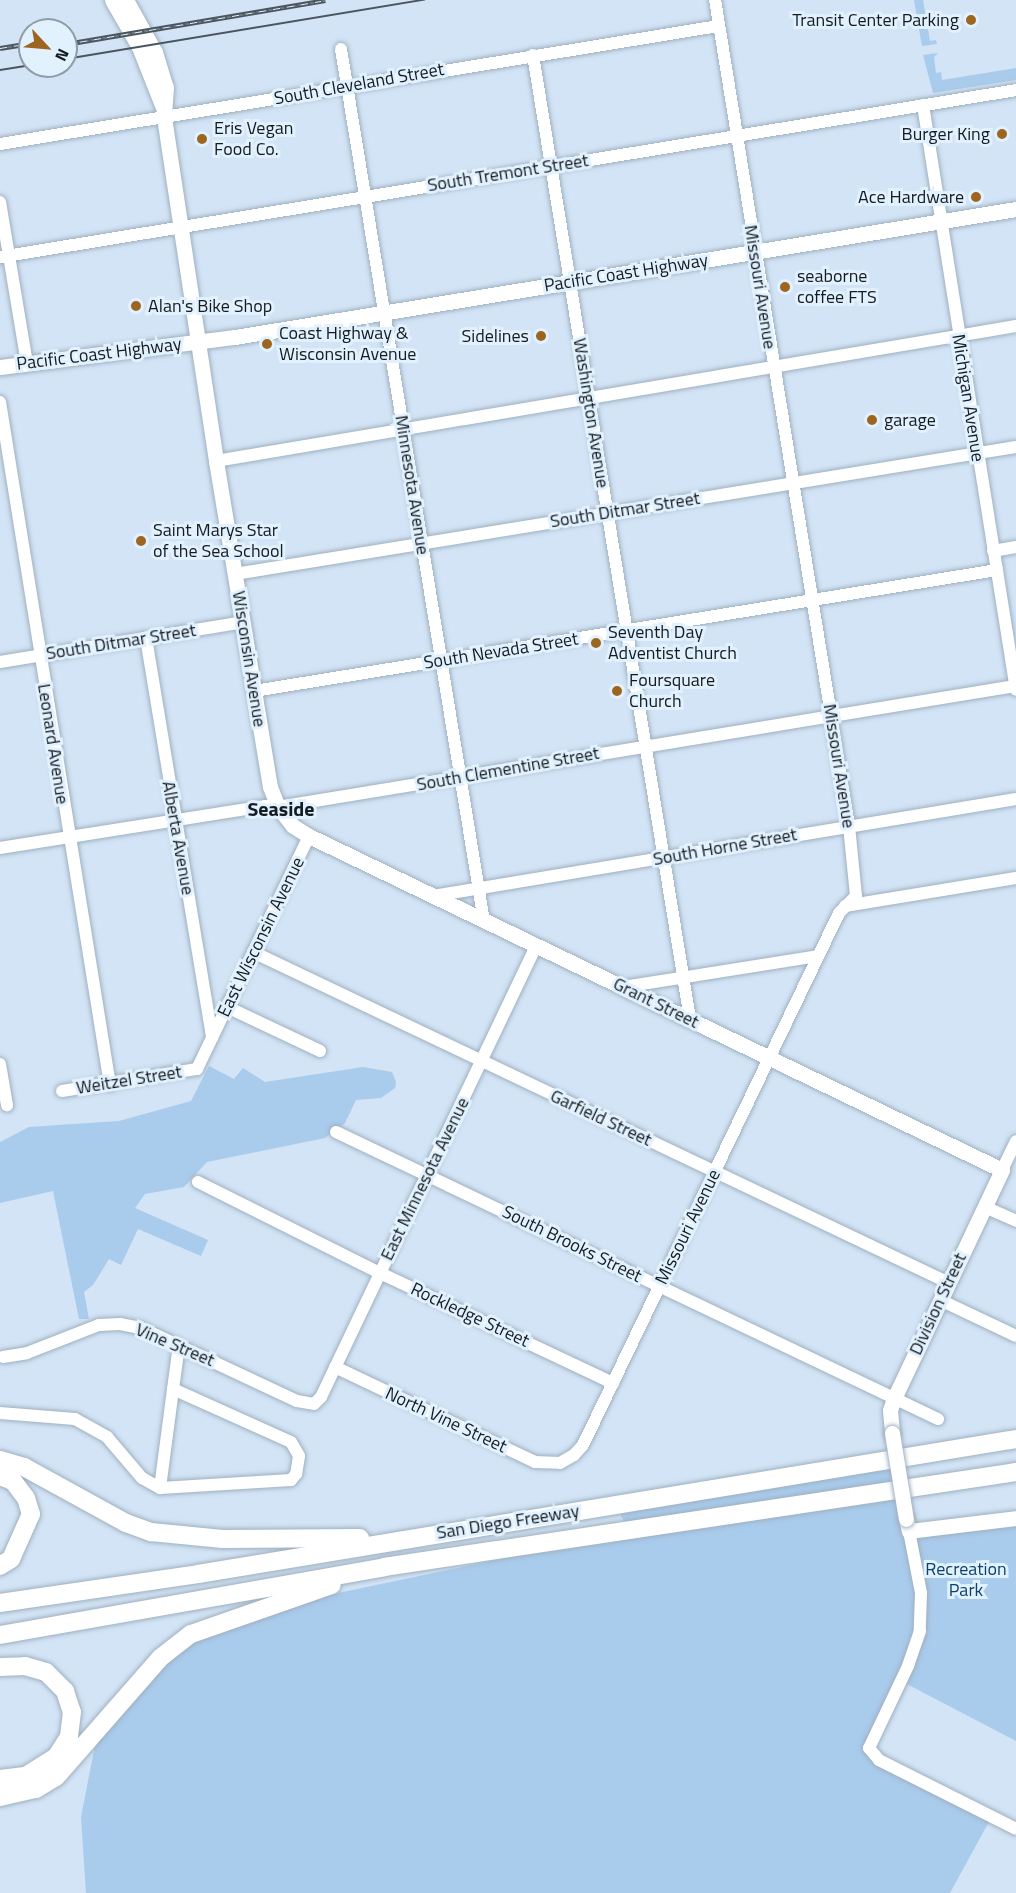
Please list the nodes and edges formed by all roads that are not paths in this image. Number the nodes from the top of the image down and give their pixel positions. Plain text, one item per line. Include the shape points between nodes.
1 (112, 0) edge
2 (126, 0) edge
3 (715, 0) edge
4 (718, 26) junction
5 (341, 49) dead end
6 (533, 55) junction
7 (345, 87) junction
8 (1016, 90) edge
9 (923, 105) junction
10 (164, 113) junction
11 (737, 135) junction
12 (0, 144) edge
13 (551, 166) junction
14 (364, 197) junction
15 (0, 202) edge
16 (1016, 209) edge
17 (941, 221) junction
18 (180, 227) junction
19 (754, 252) junction
20 (4, 256) edge
21 (569, 282) junction
22 (383, 313) junction
23 (1016, 327) edge
24 (958, 336) junction
25 (199, 342) junction
26 (27, 363) junction
27 (0, 367) edge
28 (773, 367) junction
29 (588, 398) junction
30 (0, 402) edge
31 (403, 429) junction
32 (1016, 447) edge
33 (977, 453) junction
34 (216, 461) junction
35 (792, 483) junction
36 (608, 512) junction
37 (422, 544) junction
38 (1016, 547) edge
39 (993, 551) junction
40 (997, 570) junction
41 (235, 574) junction
42 (811, 600) junction
43 (243, 622) junction
44 (625, 631) junction
45 (146, 638) junction
46 (39, 656) junction
47 (1013, 658) edge
48 (441, 661) junction
49 (0, 662) edge
50 (1016, 688) edge
51 (254, 691) junction
52 (831, 715) junction
53 (644, 746) junction
54 (460, 777) junction
55 (1016, 799) edge
56 (278, 807) junction
57 (175, 821) junction
58 (849, 826) junction
59 (69, 836) junction
60 (309, 837) junction
61 (0, 848) edge
62 (663, 858) junction
63 (1016, 878) edge
64 (479, 889) junction
65 (433, 896) junction
66 (845, 906) junction
67 (484, 921) junction
68 (536, 946) junction
69 (253, 952) junction
70 (818, 956) junction
71 (683, 977) junction
72 (623, 987) junction
73 (227, 1006) junction
74 (690, 1019) junction
75 (213, 1038) junction
76 (320, 1051) dead end
77 (769, 1058) junction
78 (481, 1061) junction
79 (0, 1064) edge
80 (110, 1085) junction
81 (62, 1091) dead end
82 (7, 1105) dead end
83 (336, 1131) dead end
84 (1016, 1141) edge
85 (1002, 1170) junction
86 (714, 1172) junction
87 (427, 1174) junction
88 (198, 1182) dead end
89 (986, 1207) junction
90 (1016, 1221) edge
91 (380, 1273) junction
92 (949, 1283) junction
93 (660, 1285) junction
94 (940, 1300) junction
95 (1016, 1336) edge
96 (179, 1345) junction
97 (1, 1357) edge
98 (335, 1367) junction
99 (613, 1383) junction
100 (173, 1389) junction
101 (894, 1398) junction
102 (307, 1405) joint
103 (0, 1413) edge
104 (938, 1419) dead end
105 (1016, 1439) edge
106 (0, 1460) edge
107 (560, 1463) joint
108 (1016, 1472) edge
109 (0, 1476) edge
110 (967, 1478) junction
111 (1016, 1481) edge
112 (160, 1488) junction
113 (1016, 1518) edge
114 (908, 1525) junction
115 (416, 1537) junction
116 (0, 1566) edge
117 (384, 1567) junction
118 (0, 1603) edge
119 (0, 1635) edge
120 (0, 1667) edge
121 (0, 1779) edge
122 (0, 1797) edge
123 (1016, 1829) edge

1 - 10 main road, Wisconsin Avenue via 139,47
2 - 10 main road, Wisconsin Avenue via 163,74
3 - 4 street, Missouri Avenue
4 - 6 street, South Cleveland Street
4 - 11 street, Missouri Avenue
5 - 7 street, Minnesota Avenue
6 - 7 street, South Cleveland Street
6 - 13 street, Washington Avenue
7 - 10 street, South Cleveland Street
7 - 14 street, Minnesota Avenue
8 - 9 street, South Tremont Street
9 - 11 street, South Tremont Street
9 - 17 street, Michigan Avenue
10 - 12 street, South Cleveland Street
10 - 18 main road, Wisconsin Avenue
11 - 13 street, South Tremont Street
11 - 19 street, Missouri Avenue
13 - 14 street, South Tremont Street
13 - 21 street, Washington Avenue
14 - 18 street, South Tremont Street
14 - 22 street, Minnesota Avenue
15 - 20 street
16 - 17 main road, Pacific Coast Highway
17 - 19 main road, Pacific Coast Highway
17 - 24 street, Michigan Avenue
18 - 20 street, South Tremont Street
18 - 25 main road, Wisconsin Avenue
19 - 21 main road, Pacific Coast Highway
19 - 28 street, Missouri Avenue
20 - 26 street
21 - 22 main road, Pacific Coast Highway
21 - 29 street, Washington Avenue
22 - 25 main road, Pacific Coast Highway
22 - 31 street, Minnesota Avenue
23 - 24 street
24 - 28 street
24 - 33 street, Michigan Avenue
25 - 26 main road, Pacific Coast Highway
25 - 34 main road, Wisconsin Avenue
26 - 27 main road, Pacific Coast Highway
28 - 29 street
28 - 35 street, Missouri Avenue
29 - 31 street
29 - 36 street, Washington Avenue
30 - 46 street, Leonard Avenue
31 - 34 street
31 - 37 street, Minnesota Avenue
32 - 33 street, South Ditmar Street
33 - 35 street, South Ditmar Street
33 - 39 street, Michigan Avenue
34 - 41 main road, Wisconsin Avenue
35 - 36 street, South Ditmar Street
35 - 42 street, Missouri Avenue
36 - 37 street, South Ditmar Street
36 - 44 street, Washington Avenue
37 - 41 street, South Ditmar Street
37 - 48 street, Minnesota Avenue
38 - 39 street
39 - 40 street, Michigan Avenue
40 - 42 street, South Nevada Street
40 - 47 street, Michigan Avenue
41 - 43 main road, Wisconsin Avenue
42 - 44 street, South Nevada Street
42 - 52 street, Missouri Avenue
43 - 45 street, South Ditmar Street
43 - 51 main road, Wisconsin Avenue
44 - 48 street, South Nevada Street
44 - 53 street, Washington Avenue
45 - 46 street, South Ditmar Street
45 - 57 street, Alberta Avenue
46 - 49 street, South Ditmar Street
46 - 59 street, Leonard Avenue
47 - 50 street, Michigan Avenue
48 - 51 street, South Nevada Street
48 - 54 street, Minnesota Avenue
50 - 52 street, South Clementine Street
51 - 56 main road, Wisconsin Avenue via 270,787
52 - 53 street, South Clementine Street
52 - 58 street, Missouri Avenue
53 - 54 street, South Clementine Street
53 - 62 street, Washington Avenue
54 - 56 street, South Clementine Street
54 - 64 street, Minnesota Avenue
55 - 58 street, South Horne Street
56 - 57 street, South Clementine Street
56 - 60 main road, Wisconsin Avenue via 293,826
57 - 59 street, South Clementine Street
57 - 75 street, Alberta Avenue
58 - 62 street, South Horne Street
58 - 66 street, Missouri Avenue via 858,889
59 - 61 street, South Clementine Street
59 - 80 street, Leonard Avenue
60 - 65 main road, Grant Street
60 - 69 street, East Wisconsin Avenue
62 - 64 street, South Horne Street
62 - 71 street, Washington Avenue
63 - 66 street
64 - 65 street, South Horne Street
64 - 67 street, Minnesota Avenue
65 - 67 main road, Grant Street
66 - 70 street, Missouri Avenue
67 - 68 main road, Grant Street
68 - 72 main road, Grant Street
68 - 78 street, East Minnesota Avenue
69 - 73 street, East Wisconsin Avenue
69 - 78 street, Garfield Street
70 - 71 street
70 - 77 street, Missouri Avenue
71 - 72 street
71 - 74 street, Washington Avenue
72 - 74 main road, Grant Street
73 - 75 street, East Wisconsin Avenue
73 - 76 street
74 - 77 main road, Grant Street
75 - 80 street, Weitzel Street via 197,1069
77 - 85 main road, Grant Street
77 - 86 street, Missouri Avenue
78 - 86 street, Garfield Street
78 - 87 street, East Minnesota Avenue
79 - 82 street
80 - 81 street, Weitzel Street
83 - 87 street, South Brooks Street
84 - 85 street, Division Street
85 - 89 main road, Division Street
86 - 92 street, Garfield Street
86 - 93 street, Missouri Avenue
87 - 91 street, East Minnesota Avenue
87 - 93 street, South Brooks Street
88 - 91 street, Rockledge Street
89 - 90 street
89 - 92 main road, Division Street
91 - 98 street, East Minnesota Avenue
91 - 99 street, Rockledge Street
92 - 94 main road, Division Street
93 - 99 street, Missouri Avenue
93 - 101 street, South Brooks Street
94 - 95 street
94 - 101 main road, Division Street
96 - 97 street, Vine Street via 141,1328 99,1325 27,1353
96 - 100 street
96 - 102 street, Vine Street
98 - 102 street, East Minnesota Avenue via 321,1397
98 - 107 street, North Vine Street via 535,1462
99 - 107 street, Missouri Avenue via 583,1445
100 - 112 street
100 - 112 street via 291,1442 299,1456 291,1480
101 - 104 street, South Brooks Street
101 - 114 main road, Division Street, bridge via 890,1410 892,1433
103 - 112 street via 75,1419 107,1437 142,1478
105 - 115 highway, San Diego Freeway
106 - 115 highway via 24,1467 126,1523 151,1532 223,1539
108 - 110 highway, San Diego Freeway
109 - 116 highway via 13,1481 26,1498 31,1514 11,1559
110 - 111 highway
110 - 117 highway, San Diego Freeway
113 - 114 main road
114 - 123 street via 921,1593 920,1630 908,1666 869,1748 879,1760
115 - 118 highway, San Diego Freeway
117 - 119 highway, San Diego Freeway
117 - 122 highway via 191,1634 160,1658 56,1777 36,1789
120 - 121 highway via 25,1666 46,1672 65,1690 72,1712 69,1737 56,1757 25,1776

